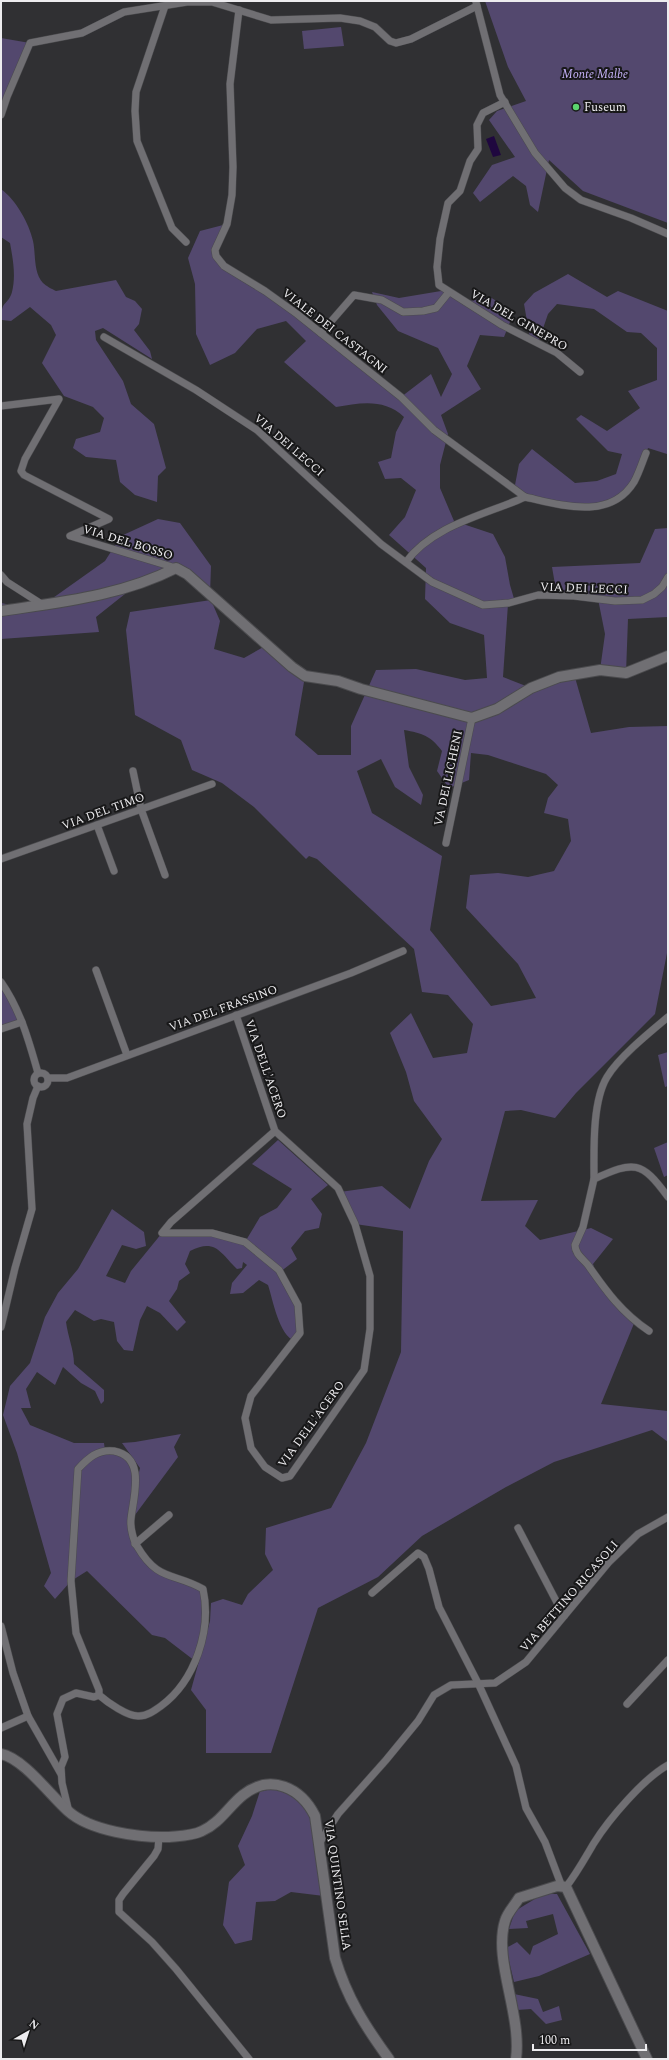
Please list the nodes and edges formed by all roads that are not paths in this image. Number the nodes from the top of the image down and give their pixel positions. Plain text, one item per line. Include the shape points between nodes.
1 (477, 3) edge
2 (165, 6) junction
3 (239, 10) junction
4 (505, 102) junction
5 (1, 115) edge
6 (668, 234) edge
7 (186, 242) dead end
8 (449, 292) junction
9 (321, 333) junction
10 (104, 337) dead end
11 (580, 372) dead end
12 (1, 406) edge
13 (646, 453) dead end
14 (525, 497) junction
15 (406, 562) junction
16 (176, 568) junction
17 (1, 575) edge
18 (668, 577) edge
19 (43, 605) junction
20 (1, 611) edge
21 (668, 656) edge
22 (472, 718) junction
23 (133, 771) dead end
24 (212, 784) dead end
25 (141, 809) junction
26 (97, 825) junction
27 (446, 843) dead end
28 (1, 859) edge
29 (114, 871) dead end
30 (165, 875) dead end
31 (403, 951) dead end
32 (96, 970) dead end
33 (1, 982) edge
34 (236, 1015) junction
35 (668, 1017) edge
36 (22, 1022) junction
37 (1, 1028) edge
38 (127, 1056) junction
39 (38, 1073) junction
40 (48, 1078) junction
41 (38, 1086) junction
42 (275, 1131) junction
43 (594, 1179) junction
44 (668, 1197) edge
45 (1, 1327) edge
46 (649, 1331) dead end
47 (169, 1514) dead end
48 (668, 1517) edge
49 (518, 1528) dead end
50 (135, 1544) junction
51 (372, 1593) dead end
52 (564, 1616) junction
53 (1, 1626) edge
54 (668, 1660) edge
55 (478, 1683) junction
56 (99, 1695) junction
57 (627, 1704) dead end
58 (28, 1716) junction
59 (1, 1728) edge
60 (1, 1754) edge
61 (668, 1765) edge
62 (62, 1776) junction
63 (69, 1812) junction
64 (159, 1837) junction
65 (320, 1842) junction
66 (564, 1887) junction
67 (249, 2059) edge
68 (388, 2059) edge
69 (516, 2059) edge
70 (647, 2059) edge

1 - 3 street via 411,39 396,43 390,41 375,27 360,21 340,18 271,20
1 - 4 street via 500,95
2 - 3 street via 187,2 212,2
2 - 5 street via 124,12 82,33 30,43
2 - 7 street via 136,92 137,141 172,228
3 - 9 street, VIALE DEI CASTAGNI via 230,84 232,195 227,224 215,250 216,256 224,266 265,291
4 - 6 street via 534,153 565,188 581,200
4 - 8 street, VIA DEL GINEPRO via 483,113 477,125 478,149 470,161 460,191 448,203 437,267 439,285
8 - 9 street via 436,308 403,312 382,300 354,294
8 - 11 street, VIA DEL GINEPRO via 502,325 557,353
9 - 14 street, VIALE DEI CASTAGNI via 401,397 434,430
10 - 15 street, VIA DEI LECCI via 196,390 257,430 381,544
12 - 16 street, VIA DEL BOSSO via 59,399 25,459 21,471 24,475 109,519 70,536
13 - 14 street via 634,483 622,496 606,505 590,508 570,507
14 - 15 street via 440,532 413,552
15 - 18 street, VIA DEI LECCI via 432,582 483,605 509,603 538,595 615,601 642,600 654,594
16 - 19 street via 154,579 116,592
16 - 22 street via 187,574 305,676 338,681
17 - 19 street via 7,582
19 - 20 street
21 - 22 street via 626,673 600,670 559,677 531,688 497,709
22 - 27 street, VA DEI LICHENI
23 - 25 street
24 - 25 street, VIA DEL TIMO
25 - 26 street, VIA DEL TIMO
25 - 30 street
26 - 28 street, VIA DEL TIMO
26 - 29 street
31 - 34 street, VIA DEL FRASSINO
32 - 38 street
33 - 36 street
34 - 38 street, VIA DEL FRASSINO
34 - 42 street, VIA DELL'ACERO
35 - 43 street via 617,1064 607,1077 594,1133
36 - 37 street
36 - 39 street
38 - 40 street, VIA DEL FRASSINO via 67,1078
39 - 40 street via 45,1074
39 - 41 street via 34,1076
40 - 41 street via 45,1086
41 - 45 street via 27,1124 32,1208
42 - 42 street, VIA DELL'ACERO via 171,1222 162,1233 212,1233 245,1242 279,1270 298,1305 300,1334 251,1396 245,1418 251,1448 265,1467 282,1478 290,1476 364,1370 370,1329 370,1276 355,1224 338,1188
43 - 44 street via 620,1167 638,1167 655,1179
43 - 46 street via 584,1227 575,1249 600,1285 635,1321
47 - 50 street
48 - 52 street, VIA BETTINO RICASOLI via 638,1534 609,1562
49 - 52 street
50 - 56 street via 148,1563 163,1574 203,1589 207,1604 206,1627 195,1661 184,1682 172,1698 150,1713 138,1717 123,1711
50 - 56 street via 131,1521 137,1483 135,1470 127,1457 118,1452 105,1451 90,1456 78,1470 71,1582 76,1633
51 - 55 street via 418,1553 424,1556 439,1607
52 - 55 street, VIA BETTINO RICASOLI via 526,1662 495,1683
53 - 58 street via 13,1673
54 - 57 street
55 - 65 street, VIA BETTINO RICASOLI via 451,1685 434,1695 413,1727 338,1814
55 - 66 street via 516,1766 526,1808 545,1842
56 - 62 street via 94,1697 76,1693 64,1699 57,1714 65,1757
58 - 59 street
58 - 62 street
60 - 63 street, VIA QUINTINO SELLA via 20,1765
61 - 66 street via 632,1795 595,1841
62 - 63 street
63 - 64 street, VIA QUINTINO SELLA via 87,1823 106,1829
64 - 65 street, VIA QUINTINO SELLA via 190,1835 202,1831 219,1819 243,1794 261,1786 279,1785 298,1793 310,1805
64 - 67 street via 158,1849 154,1856 119,1900 119,1912 152,1942 176,1969
65 - 68 street, VIA QUINTINO SELLA via 335,1958 341,1978 357,2013
66 - 69 street via 557,1886 519,1898 505,1921 502,1949 514,2010 518,2044
66 - 70 street

